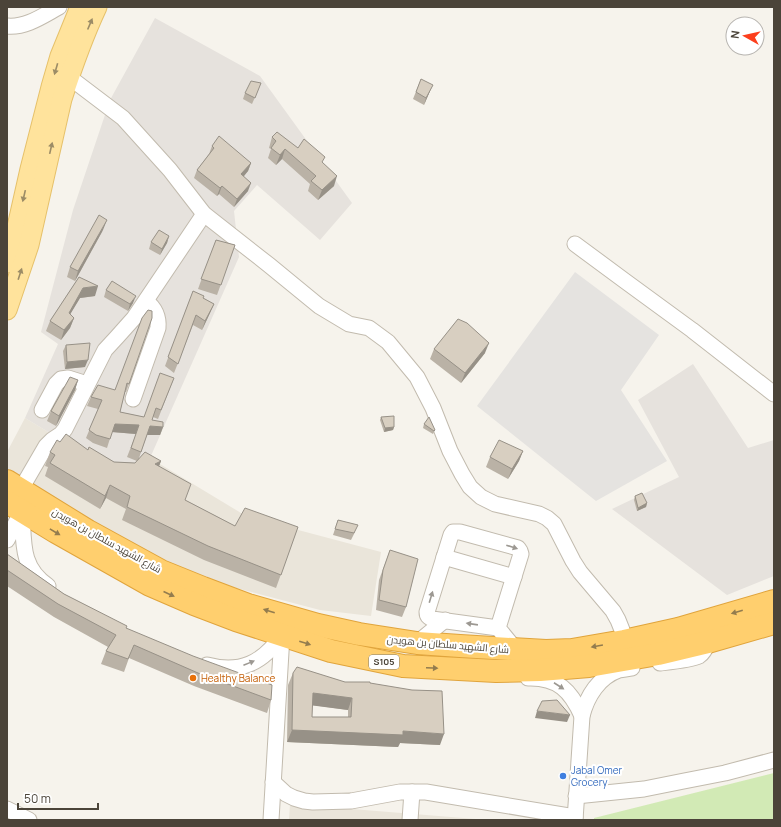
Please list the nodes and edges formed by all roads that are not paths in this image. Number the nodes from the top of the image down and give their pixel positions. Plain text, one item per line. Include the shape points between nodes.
1 (59, 7) edge
2 (80, 7) edge
3 (97, 7) edge
4 (7, 26) edge
5 (69, 77) junction
6 (204, 214) junction
7 (575, 244) dead end
8 (7, 263) edge
9 (146, 301) junction
10 (7, 310) edge
11 (88, 385) junction
12 (774, 394) edge
13 (133, 399) dead end
14 (42, 410) dead end
15 (14, 496) edge
16 (7, 540) edge
17 (444, 557) junction
18 (514, 577) junction
19 (61, 594) edge
20 (774, 601) edge
21 (445, 620) junction
22 (774, 623) edge
23 (498, 628) junction
24 (774, 632) edge
25 (282, 635) junction
26 (624, 641) junction
27 (708, 642) junction
28 (417, 643) junction
29 (516, 650) junction
30 (335, 652) junction
31 (192, 660) edge
32 (496, 671) junction
33 (582, 716) junction
34 (774, 760) edge
35 (273, 782) junction
36 (412, 792) junction
37 (576, 796) junction
38 (7, 809) edge
39 (575, 818) edge
40 (29, 820) edge
41 (271, 820) edge
42 (410, 820) edge

1 - 4 street via 27,23
2 -> 8 main road via 60,56 51,87
5 -> 3 main road
5 - 6 street via 123,118 170,170
10 -> 5 main road via 29,245
6 - 9 street
6 - 26 street via 319,306 349,324 369,328 388,342 417,377 450,451 470,487 481,497 495,504 539,514 554,524 580,572 613,611
7 - 12 street
9 - 11 street via 106,350
9 - 13 street via 158,316 158,328
11 - 14 street via 68,378 61,379
11 - 15 street via 65,429 46,446
15 - 16 street
15 - 19 street via 24,551 30,568 42,582
15 -> 25 highway, شارع الشهيد سلطان بن هويدن / S105 via 56,532 150,585 194,604
28 -> 15 highway, شارع الشهيد سلطان بن هويدن / S105 via 318,625 248,605 161,570 82,527
17 - 18 street
17 -> 18 street via 453,532 518,548 521,554
21 -> 17 street via 432,619 427,615
18 - 23 street
20 -> 26 highway, شارع الشهيد سلطان بن هويدن / S105 via 678,629
23 -> 21 street
21 - 28 street
22 - 27 highway, شارع الشهيد سلطان بن هويدن / S105
23 - 29 street
24 - 27 street via 738,643
25 -> 30 highway, شارع الشهيد سلطان بن هويدن / S105
31 -> 25 street via 212,667 239,667 264,656
25 - 35 street
26 -> 29 highway, شارع الشهيد سلطان بن هويدن / S105 via 572,650
27 - 32 highway, شارع الشهيد سلطان بن هويدن / S105 via 589,666
27 - 33 street via 703,653 694,658 620,670 610,674 589,696
28 - 29 highway, شارع الشهيد سلطان بن هويدن / S105
28 - 30 highway via 368,644 335,638 332,642
30 -> 32 highway, شارع الشهيد سلطان بن هويدن / S105 via 403,666
32 -> 33 street via 512,678 536,678 560,685 576,702
33 - 37 street
34 - 37 street via 725,773 644,789
35 - 36 street via 294,798 313,802 351,801
35 - 41 street
36 - 39 street via 440,794
36 - 42 street
37 - 39 street
38 - 40 street

